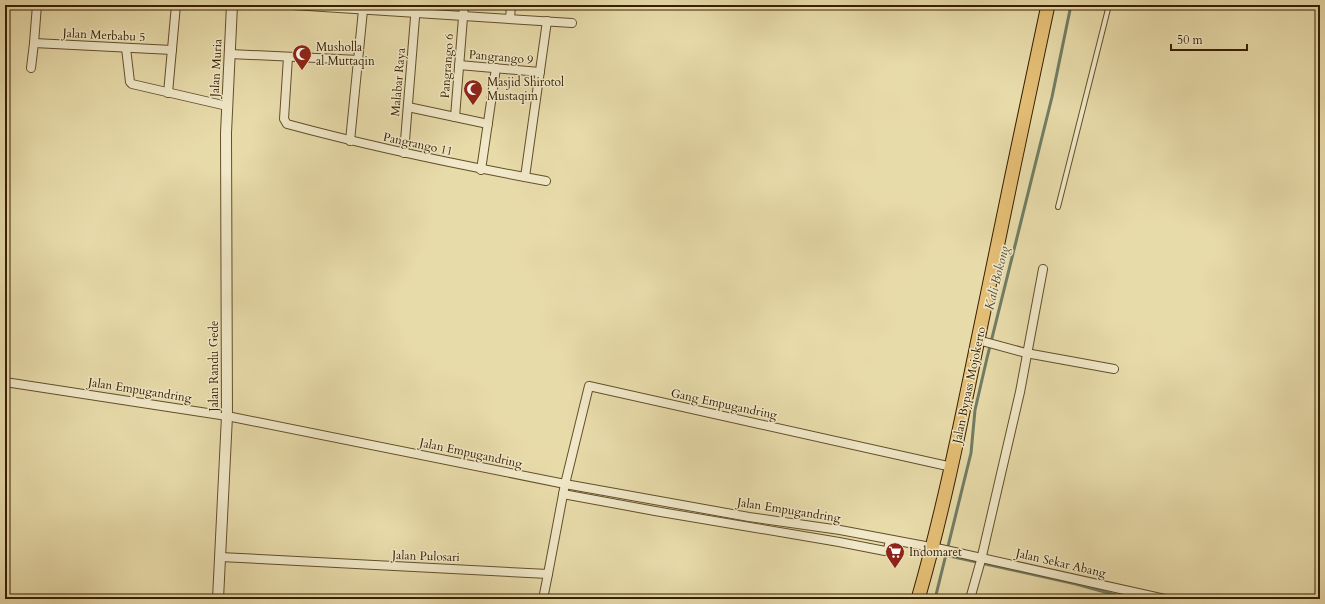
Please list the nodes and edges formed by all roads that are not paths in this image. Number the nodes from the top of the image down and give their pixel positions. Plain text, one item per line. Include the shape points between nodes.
1 (37, 5) edge
2 (176, 5) edge
3 (232, 5) edge
4 (292, 5) edge
5 (464, 5) edge
6 (511, 5) edge
7 (1048, 5) edge
8 (1109, 5) edge
9 (416, 9) edge
10 (363, 10) junction
11 (463, 16) junction
12 (510, 19) junction
13 (548, 21) junction
14 (572, 23) dead end
15 (34, 43) junction
16 (126, 48) junction
17 (172, 50) junction
18 (230, 54) junction
19 (288, 57) junction
20 (359, 60) junction
21 (459, 65) junction
22 (31, 68) dead end
23 (496, 68) junction
24 (540, 72) junction
25 (168, 94) junction
26 (227, 106) junction
27 (408, 107) junction
28 (455, 117) junction
29 (488, 124) junction
30 (226, 133) joint
31 (350, 141) junction
32 (404, 153) junction
33 (481, 170) junction
34 (525, 177) junction
35 (546, 181) dead end
36 (1058, 207) dead end
37 (1043, 269) dead end
38 (982, 341) junction
39 (1026, 353) junction
40 (1114, 369) dead end
41 (5, 382) edge
42 (227, 421) junction
43 (952, 467) junction
44 (564, 490) junction
45 (839, 536) junction
46 (889, 544) junction
47 (937, 548) junction
48 (952, 551) joint
49 (220, 557) junction
50 (981, 561) junction
51 (548, 574) junction
52 (218, 599) edge
53 (545, 599) edge
54 (918, 599) edge
55 (970, 599) edge
56 (1165, 599) edge

1 - 15 street
2 - 17 street
3 - 18 street, Jalan Muria
4 - 10 street
5 - 11 street, Pangrango 6
6 - 12 street
7 - 38 highway, Jalan Bypass Mojokerto via 1020,136
8 - 36 lane
9 - 10 street
9 - 11 street
9 - 27 street, Malabar Raya
10 - 20 street
11 - 12 street
11 - 21 street, Pangrango 6
12 - 13 street
13 - 14 street
13 - 24 street
15 - 16 street, Jalan Merbabu 5
15 - 22 street
16 - 17 street, Jalan Merbabu 5
16 - 25 street via 130,82
17 - 25 street
18 - 19 street
18 - 26 street, Jalan Muria
19 - 20 street
19 - 31 street, Pangrango 11 via 284,119 287,124
20 - 31 street
21 - 23 street, Pangrango 9
21 - 28 street, Pangrango 6
23 - 24 street, Pangrango 9
23 - 29 street
24 - 34 street
25 - 26 street
26 - 30 street, Jalan Muria
27 - 28 street
27 - 32 street, Malabar Raya
28 - 29 street
29 - 33 street
30 - 42 street, Jalan Randu Gede
31 - 32 street, Pangrango 11
32 - 33 street, Pangrango 11
33 - 34 street, Pangrango 11
34 - 35 street, Pangrango 11
37 - 39 street
38 - 39 street
38 - 43 highway, Jalan Bypass Mojokerto
39 - 40 street
39 - 50 street via 1020,392
41 - 42 street, Jalan Empugandring
42 - 44 street, Jalan Empugandring
42 - 49 street, Jalan Randu Gede
43 - 44 street, Gang Empugandring via 589,386
43 - 47 highway, Jalan Bypass Mojokerto
44 - 45 street, Jalan Empugandring
44 - 51 street
45 - 46 street, Jalan Empugandring
45 - 46 street via 886,551
46 - 47 street, Jalan Empugandring
47 - 48 street, Jalan Empugandring
47 - 54 highway, Jalan Bypass Mojokerto
48 - 50 street, Jalan Sekar Abang
49 - 51 street, Jalan Pulosari
49 - 52 street, Jalan Randu Gede
50 - 55 street
50 - 56 street, Jalan Sekar Abang
51 - 53 street

